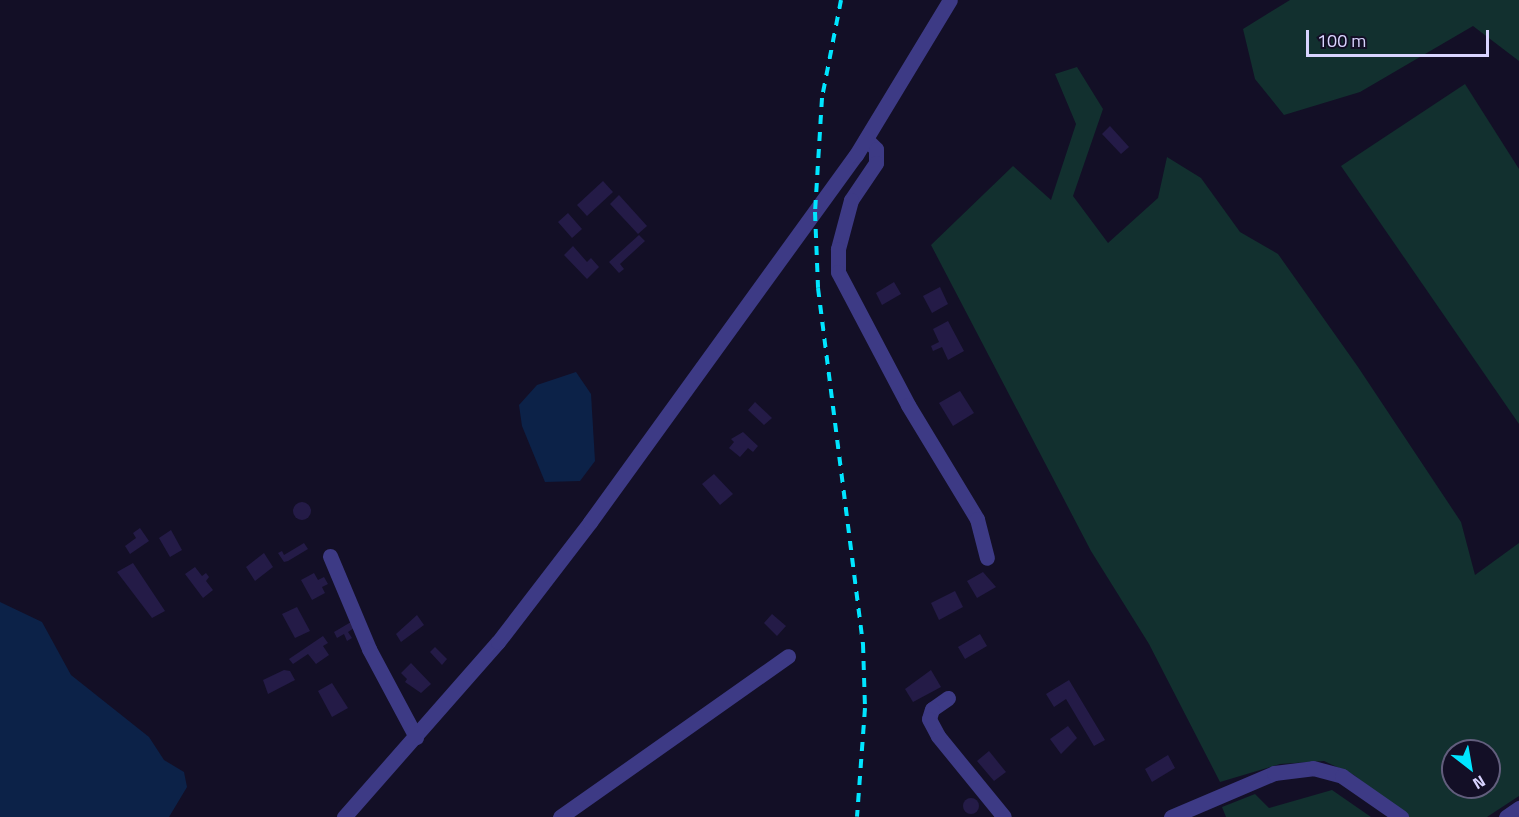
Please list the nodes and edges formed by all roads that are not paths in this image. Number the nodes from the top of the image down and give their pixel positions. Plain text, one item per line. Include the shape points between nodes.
1 (950, 0) edge
2 (867, 139) junction
3 (330, 556) dead end
4 (987, 558) dead end
5 (788, 656) dead end
6 (948, 698) dead end
7 (416, 737) junction
8 (1519, 808) edge
9 (344, 817) edge
10 (560, 817) edge
11 (1004, 817) edge
12 (1172, 817) edge
13 (1401, 817) edge
14 (1506, 817) edge

1 - 2 street
2 - 4 street via 876,149 876,163 851,200 838,249 838,272 908,405 977,519
2 - 7 street via 590,522 498,642
3 - 7 street via 369,649
5 - 10 street
6 - 11 street via 932,709 929,719 938,736
7 - 9 street
8 - 14 street
12 - 13 street via 1274,773 1313,768 1342,776

